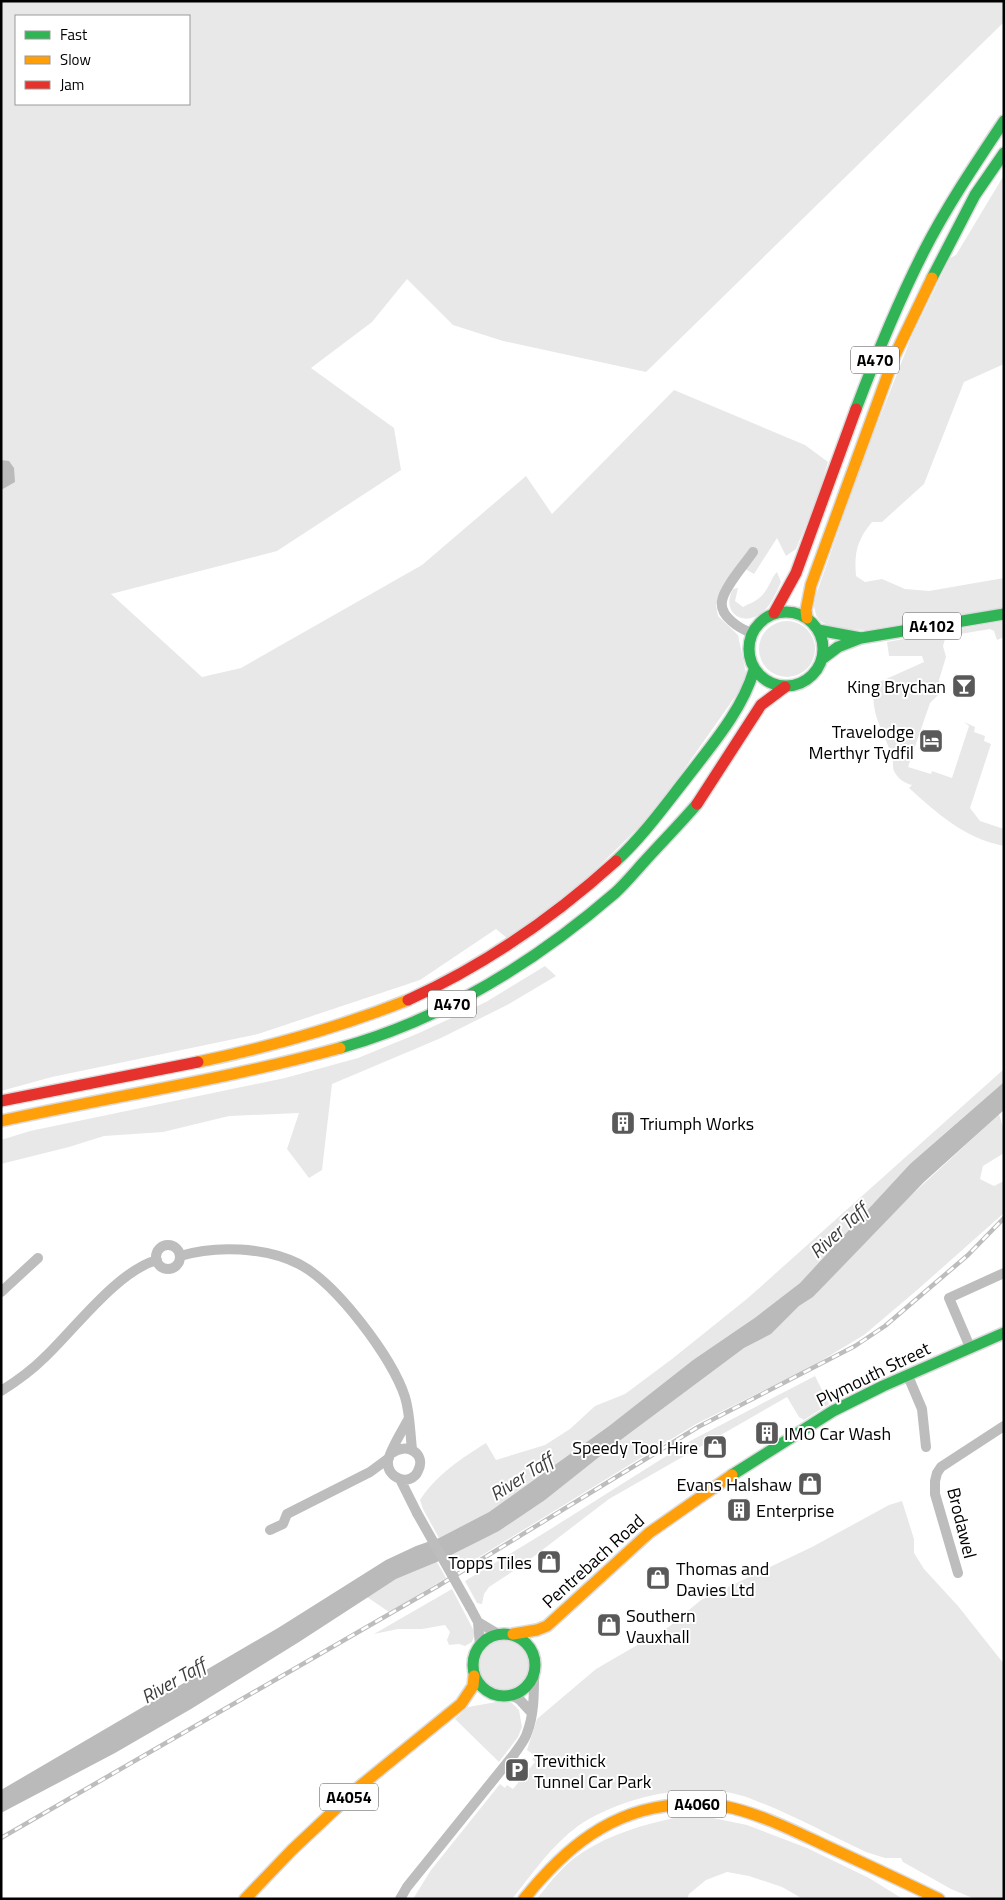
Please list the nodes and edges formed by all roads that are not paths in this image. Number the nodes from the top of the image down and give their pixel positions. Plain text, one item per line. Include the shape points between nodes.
1 (1004, 121) edge
2 (1004, 153) edge
3 (753, 552) dead end
4 (774, 613) junction
5 (1004, 614) edge
6 (807, 618) junction
7 (818, 630) junction
8 (752, 633) junction
9 (861, 638) junction
10 (822, 659) junction
11 (754, 670) junction
12 (785, 687) junction
13 (1, 1101) edge
14 (1, 1121) edge
15 (180, 1256) junction
16 (38, 1258) dead end
17 (157, 1260) junction
18 (1004, 1273) edge
19 (1, 1292) edge
20 (1004, 1332) edge
21 (970, 1347) junction
22 (908, 1376) junction
23 (1, 1391) edge
24 (408, 1419) junction
25 (1004, 1426) edge
26 (926, 1447) dead end
27 (412, 1449) junction
28 (390, 1455) junction
29 (370, 1472) junction
30 (414, 1476) junction
31 (397, 1478) junction
32 (411, 1502) junction
33 (663, 1522) joint
34 (270, 1530) dead end
35 (958, 1573) dead end
36 (478, 1622) junction
37 (547, 1626) junction
38 (498, 1634) junction
39 (513, 1634) junction
40 (480, 1646) junction
41 (535, 1670) junction
42 (474, 1676) junction
43 (507, 1696) junction
44 (461, 1704) junction
45 (531, 1712) junction
46 (246, 1899) edge
47 (400, 1899) edge
48 (524, 1899) edge
49 (939, 1899) edge

1 - 4 main road, A470 via 924,251 876,356 796,573
2 - 6 main road, A470 via 975,195 895,355 811,584
3 - 8 street via 722,601 728,617
4 - 6 main road via 789,612
4 - 8 main road
5 - 9 main road, A4102
6 - 7 main road
7 - 9 main road, A4102
7 - 10 main road via 823,645
8 - 11 main road via 748,653
9 - 10 main road, A4102 via 838,647
10 - 12 main road via 807,680
11 - 12 main road via 768,682
11 - 13 main road, A470 via 748,691 705,753 620,857 557,911 492,957 406,1000 311,1035 267,1047
12 - 14 main road, A470 via 761,705 702,797 616,892 519,967 480,990 438,1012 364,1041 300,1059
15 - 17 street via 178,1263 170,1269 161,1266
15 - 17 street via 177,1249 166,1245 157,1252
15 - 24 street via 218,1248 250,1251 300,1264 345,1304 384,1354 397,1376
16 - 19 street
17 - 23 street via 147,1262 109,1291 44,1358
18 - 21 street via 949,1298
20 - 21 main road, Plymouth Street
21 - 22 main road, Plymouth Street
22 - 26 street via 922,1409
22 - 33 main road, Plymouth Street via 815,1422
24 - 27 street
24 - 28 street
25 - 35 street, Brodawel via 941,1467 937,1473 935,1494
27 - 28 street via 401,1448
27 - 30 street via 420,1463
28 - 29 street
28 - 31 street via 388,1468
29 - 31 street
29 - 34 street via 287,1514 283,1524
30 - 31 street via 410,1479
30 - 32 street
31 - 32 street
32 - 36 street, bridge
33 - 37 main road, Pentrebach Road
36 - 38 street
36 - 40 street
37 - 39 main road, Pentrebach Road
37 - 41 main road, Pentrebach Road
38 - 39 main road
38 - 40 main road
39 - 41 main road via 530,1647
40 - 42 main road via 474,1660
41 - 43 main road via 530,1684 523,1691
41 - 45 street
42 - 43 main road via 487,1691
42 - 44 main road, A4054 via 473,1686
43 - 44 main road, A4054
43 - 45 street via 520,1700
44 - 46 main road, A4054 via 359,1787
45 - 47 street via 527,1735 515,1754
48 - 49 main road, A4060 via 538,1879 592,1831 627,1814 675,1804 726,1807 781,1825

